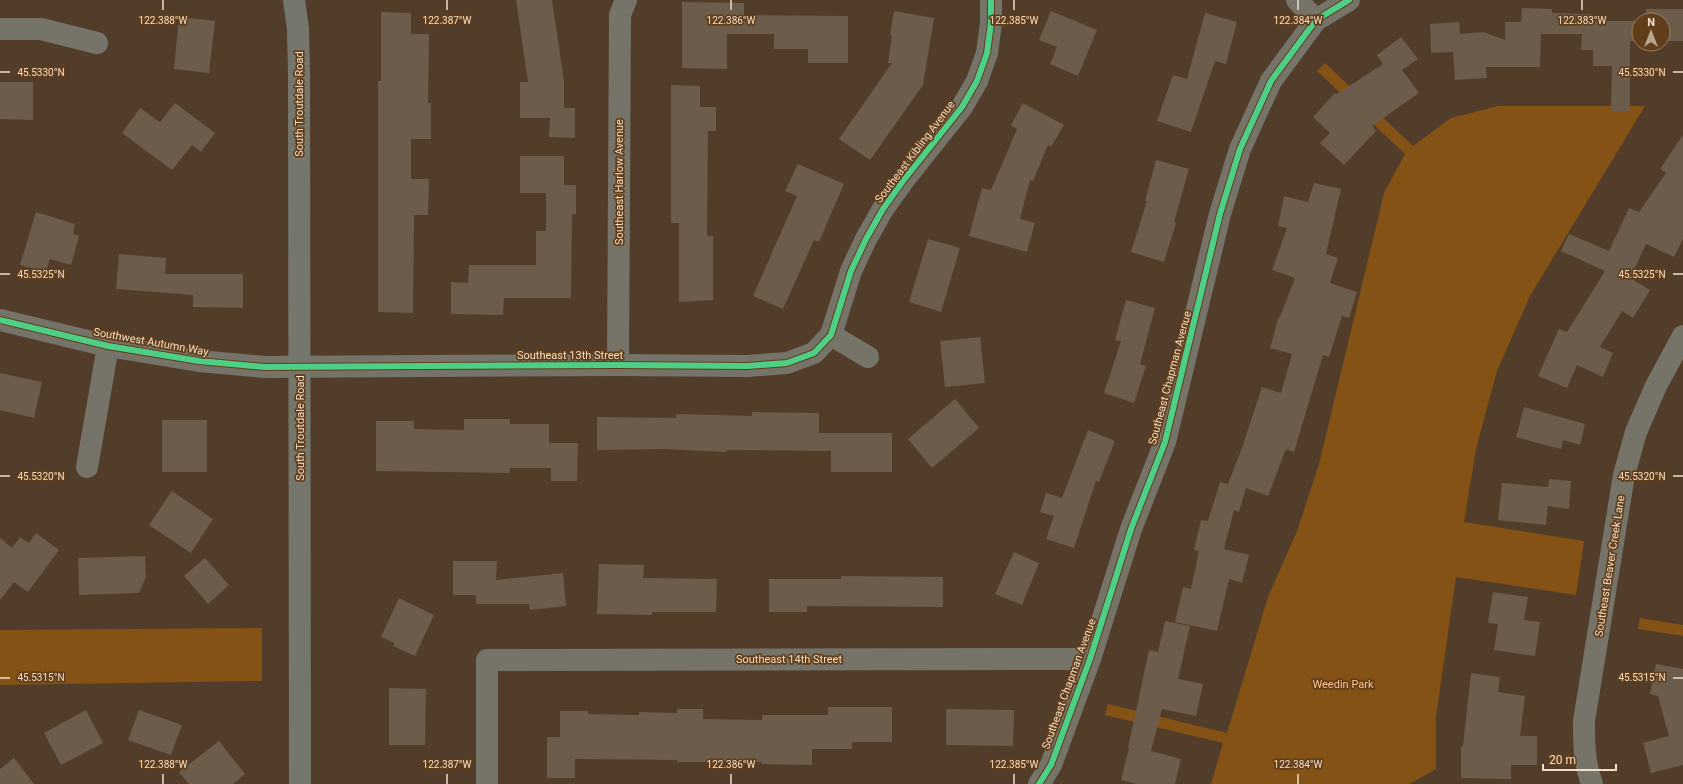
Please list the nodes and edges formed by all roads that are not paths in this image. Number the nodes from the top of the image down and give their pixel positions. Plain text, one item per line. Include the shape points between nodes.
1 (294, 0) edge
2 (626, 0) edge
3 (992, 0) edge
4 (1298, 0) edge
5 (1349, 0) edge
6 (1316, 20) junction
7 (0, 29) edge
8 (98, 43) dead end
9 (0, 320) edge
10 (831, 335) junction
11 (1683, 336) edge
12 (108, 346) junction
13 (868, 357) dead end
14 (618, 365) junction
15 (300, 367) junction
16 (87, 467) dead end
17 (1090, 658) junction
18 (300, 784) edge
19 (487, 784) edge
20 (1039, 784) edge
21 (1592, 784) edge

1 - 15 main road, South Troutdale Road via 300,75
2 - 14 street, Southeast Harlow Avenue via 620,15
3 - 10 street, Southeast Kibling Avenue via 992,23 987,53 977,81 962,107 883,209 851,271
4 - 6 street
5 - 6 street, Southeast Chapman Avenue
6 - 17 street, Southeast Chapman Avenue via 1271,81 1240,149 1220,214 1165,442 1131,528
7 - 8 street via 41,29
9 - 12 street, Southwest Autumn Way
10 - 13 street
10 - 14 street, Southeast 13th Street via 814,353 788,363 747,366
11 - 21 street, Southeast Beaver Creek Lane via 1656,386 1636,432 1624,475 1584,721 1584,748
12 - 15 street, Southwest Autumn Way via 199,361 265,367
12 - 16 street
14 - 15 street, Southeast 13th Street
15 - 18 main road, South Troutdale Road
17 - 19 street, Southeast 14th Street via 487,660
17 - 20 street, Southeast Chapman Avenue via 1051,765

